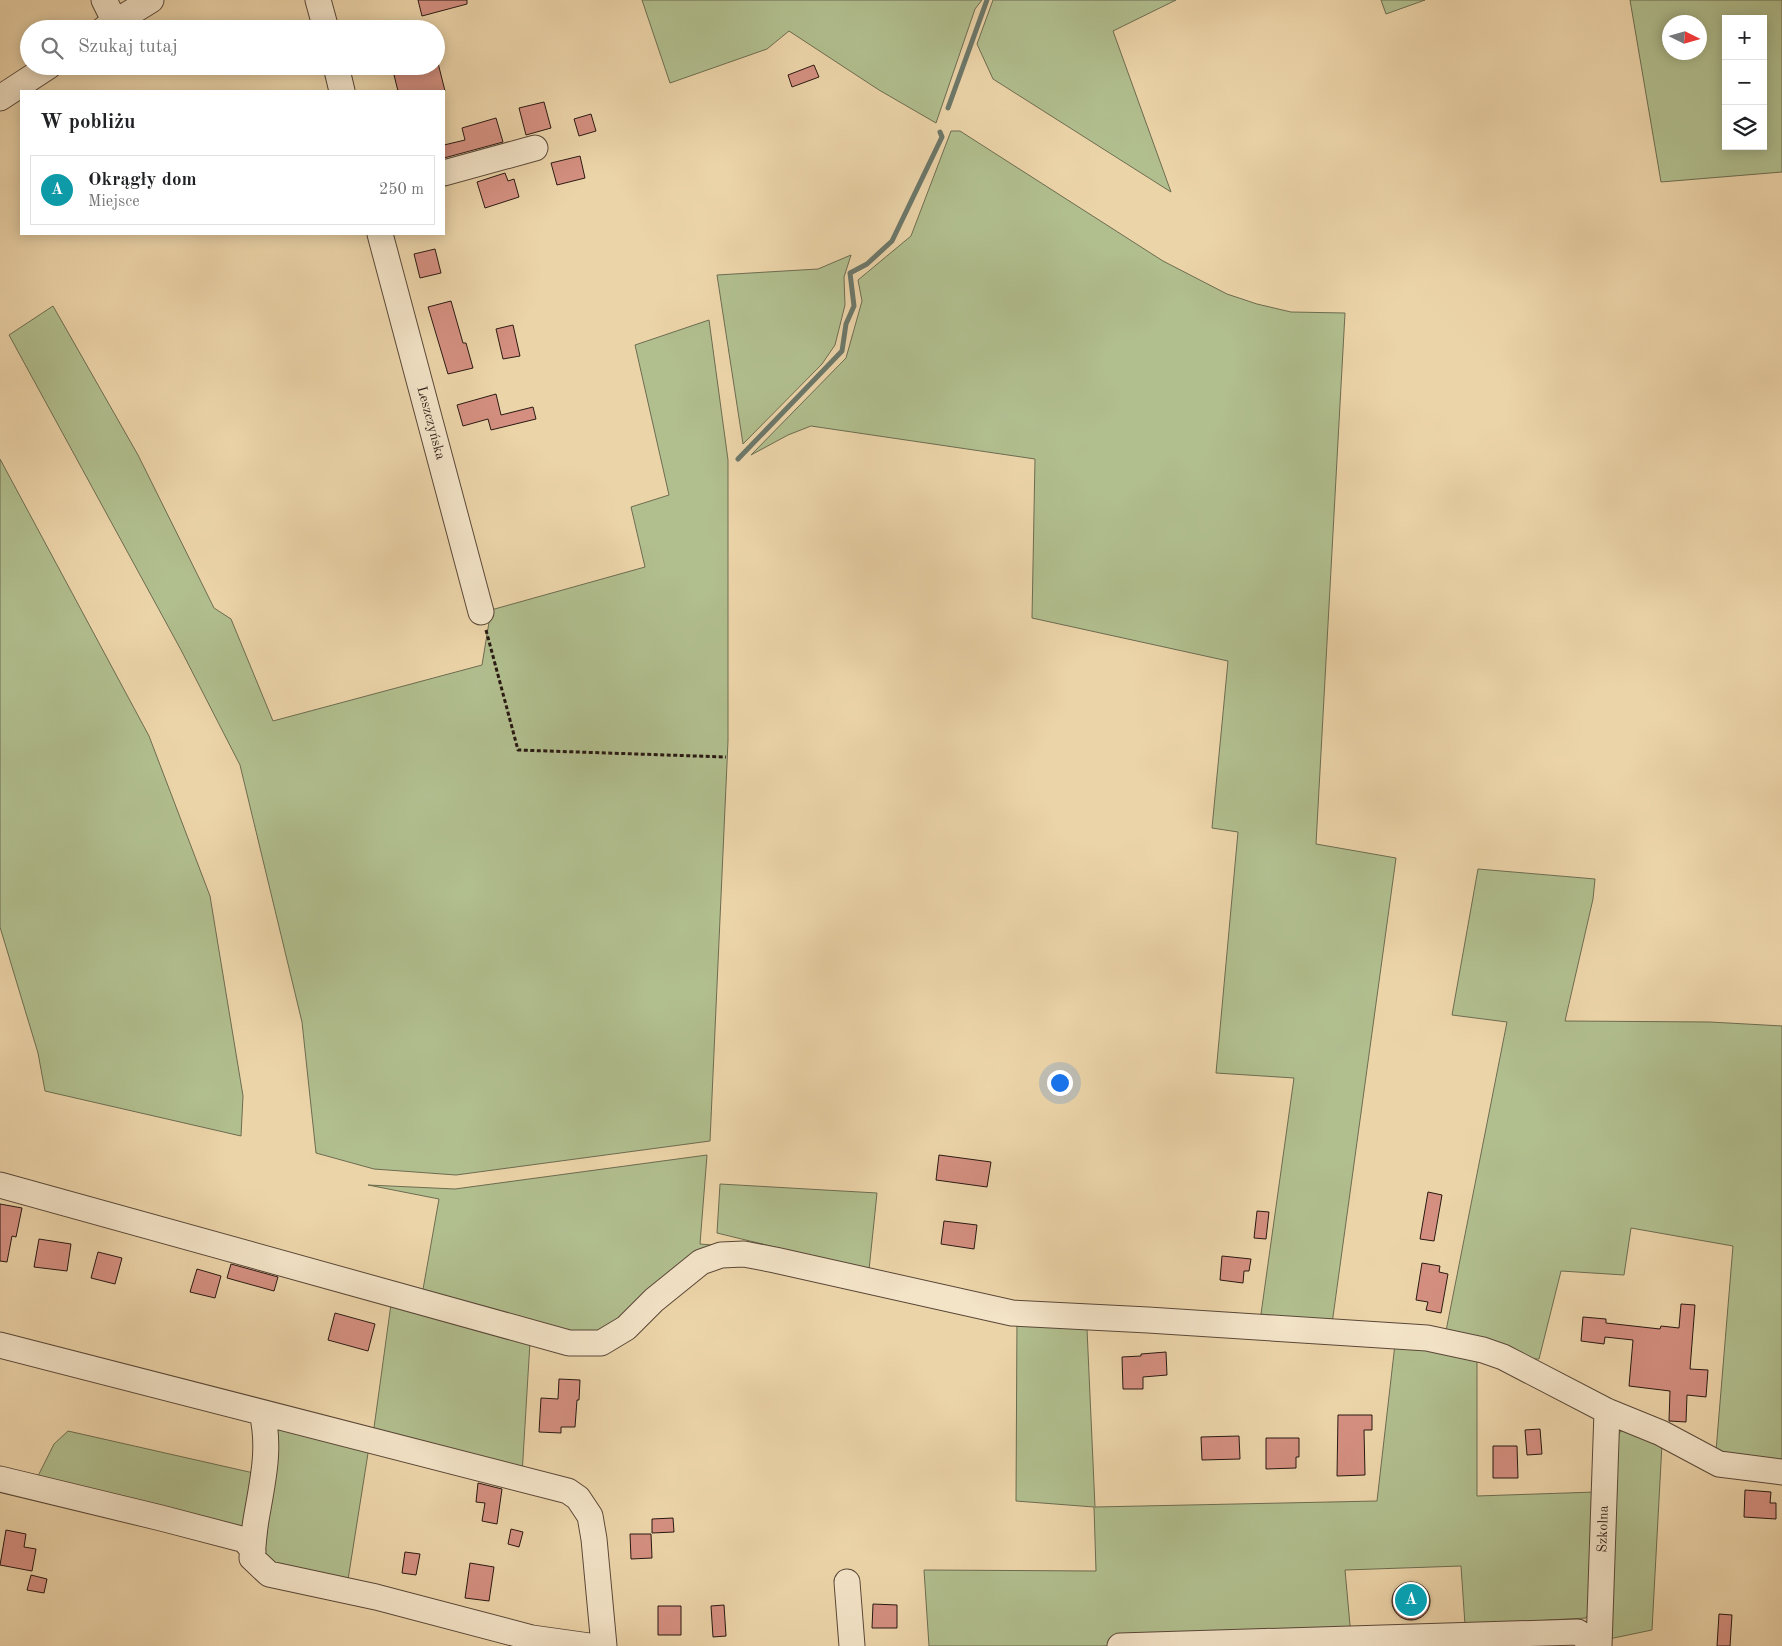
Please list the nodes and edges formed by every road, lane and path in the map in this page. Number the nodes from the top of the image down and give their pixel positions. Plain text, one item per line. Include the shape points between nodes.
1 (152, 0) edge
2 (318, 0) edge
3 (108, 17) edge
4 (324, 20) edge
5 (34, 75) edge
6 (338, 75) edge
7 (342, 90) edge
8 (0, 98) edge
9 (535, 148) dead end
10 (445, 173) edge
11 (380, 235) edge
12 (481, 612) joint
13 (726, 757) dead end
14 (0, 1185) edge
15 (0, 1345) edge
16 (1607, 1411) junction
17 (262, 1413) junction
18 (1782, 1472) edge
19 (0, 1479) edge
20 (253, 1551) junction
21 (847, 1582) dead end
22 (1591, 1641) edge
23 (589, 1646) edge
24 (604, 1646) edge
25 (852, 1646) edge
26 (1120, 1646) edge

1 - 3 street
2 - 4 street
5 - 8 street
6 - 7 street
9 - 10 street
11 - 12 street, Leszczyńska
12 - 13 path via 518,750
14 - 16 street via 569,1343 601,1343 626,1328 654,1300 701,1262 721,1255 744,1254 1012,1313 1427,1338 1503,1357
15 - 17 street
16 - 18 street via 1661,1433 1719,1464
16 - 22 street, Szkolna via 1600,1614
17 - 20 street via 266,1428 266,1462
17 - 24 street via 568,1491 578,1498 590,1516
19 - 20 street via 245,1540
20 - 23 street via 252,1558 269,1574 376,1597 532,1638
21 - 25 street
22 - 26 street

